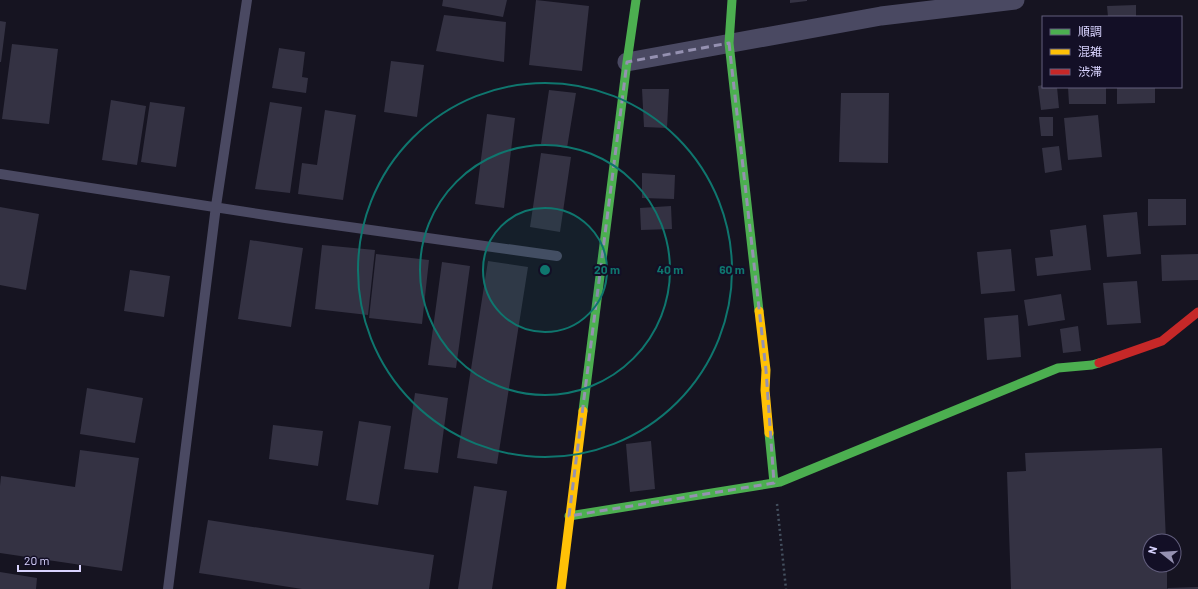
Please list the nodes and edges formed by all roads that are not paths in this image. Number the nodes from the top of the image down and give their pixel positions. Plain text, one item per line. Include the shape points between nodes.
1 (247, 0) edge
2 (636, 0) edge
3 (732, 0) edge
4 (1015, 0) edge
5 (729, 43) junction
6 (627, 62) junction
7 (0, 174) edge
8 (216, 206) junction
9 (557, 256) dead end
10 (1198, 312) edge
11 (774, 483) junction
12 (569, 516) junction
13 (168, 589) edge
14 (561, 589) edge

1 - 8 lane
2 - 6 street
3 - 5 street
4 - 5 street via 881,16
5 - 6 street
5 - 11 street via 766,370 765,390
6 - 12 street
7 - 8 lane
8 - 9 lane
8 - 13 lane
10 - 11 street via 1162,341 1092,365 1058,368
11 - 12 street
12 - 14 street

